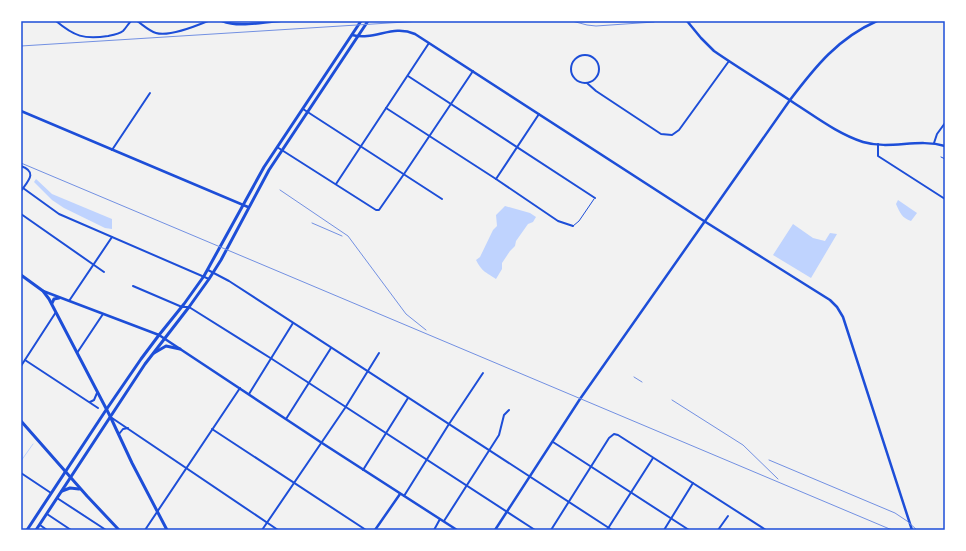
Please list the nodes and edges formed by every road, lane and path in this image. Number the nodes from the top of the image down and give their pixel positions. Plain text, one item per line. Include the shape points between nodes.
1 (56, 21) edge
2 (131, 21) edge
3 (137, 21) edge
4 (208, 21) edge
5 (222, 21) edge
6 (280, 21) edge
7 (361, 21) edge
8 (368, 21) edge
9 (687, 21) edge
10 (877, 21) edge
11 (352, 35) junction
12 (358, 36) junction
13 (429, 43) junction
14 (729, 61) junction
15 (473, 71) junction
16 (408, 76) junction
17 (587, 83) junction
18 (150, 93) dead end
19 (790, 100) junction
20 (450, 104) junction
21 (386, 108) junction
22 (303, 109) junction
23 (21, 111) edge
24 (308, 112) junction
25 (539, 114) junction
26 (945, 123) edge
27 (430, 136) junction
28 (934, 143) junction
29 (878, 144) junction
30 (361, 146) junction
31 (945, 146) edge
32 (277, 147) junction
33 (517, 147) junction
34 (112, 150) junction
35 (283, 150) junction
36 (941, 157) dead end
37 (945, 159) edge
38 (21, 166) edge
39 (404, 174) junction
40 (496, 179) junction
41 (336, 184) junction
42 (23, 188) junction
43 (21, 191) edge
44 (595, 198) joint
45 (442, 199) dead end
46 (945, 199) edge
47 (243, 205) junction
48 (248, 207) junction
49 (21, 214) edge
50 (704, 221) junction
51 (572, 226) joint
52 (112, 237) junction
53 (93, 265) junction
54 (208, 270) junction
55 (104, 272) dead end
56 (213, 272) junction
57 (21, 276) edge
58 (204, 276) junction
59 (209, 279) junction
60 (133, 286) dead end
61 (43, 290) junction
62 (59, 298) junction
63 (69, 301) junction
64 (52, 303) junction
65 (182, 307) junction
66 (189, 307) junction
67 (56, 312) junction
68 (103, 314) junction
69 (293, 323) junction
70 (159, 335) junction
71 (164, 338) junction
72 (331, 348) junction
73 (180, 349) junction
74 (77, 353) junction
75 (379, 353) dead end
76 (151, 355) junction
77 (272, 359) junction
78 (25, 360) junction
79 (21, 366) edge
80 (368, 372) junction
81 (483, 373) dead end
82 (308, 383) junction
83 (240, 388) junction
84 (97, 393) junction
85 (249, 394) junction
86 (408, 398) junction
87 (90, 402) junction
88 (98, 408) dead end
89 (345, 408) junction
90 (106, 410) junction
91 (509, 410) dead end
92 (110, 416) junction
93 (286, 419) junction
94 (21, 421) edge
95 (449, 424) junction
96 (128, 428) junction
97 (212, 429) junction
98 (386, 434) junction
99 (119, 435) junction
100 (553, 442) junction
101 (322, 443) junction
102 (489, 450) junction
103 (653, 458) junction
104 (426, 460) junction
105 (591, 466) junction
106 (186, 468) junction
107 (363, 470) junction
108 (65, 472) junction
109 (21, 473) edge
110 (530, 477) junction
111 (71, 478) junction
112 (293, 482) junction
113 (693, 484) junction
114 (466, 486) junction
115 (81, 490) junction
116 (62, 491) junction
117 (631, 492) junction
118 (52, 494) junction
119 (400, 494) junction
120 (404, 496) junction
121 (57, 498) junction
122 (568, 502) junction
123 (158, 512) junction
124 (506, 512) junction
125 (47, 514) junction
126 (728, 516) dead end
127 (671, 518) junction
128 (440, 519) junction
129 (444, 521) junction
130 (267, 522) junction
131 (39, 525) junction
132 (608, 529) edge
133 (27, 530) edge
134 (36, 530) edge
135 (47, 530) edge
136 (71, 530) edge
137 (106, 530) edge
138 (119, 530) edge
139 (146, 530) edge
140 (167, 530) edge
141 (262, 530) edge
142 (278, 530) edge
143 (366, 530) edge
144 (376, 530) edge
145 (434, 530) edge
146 (457, 530) edge
147 (495, 530) edge
148 (535, 530) edge
149 (551, 530) edge
150 (612, 530) edge
151 (664, 530) edge
152 (690, 530) edge
153 (718, 530) edge
154 (766, 530) edge
155 (912, 530) edge

1 - 2 street via 82,37 99,37 122,32
3 - 4 street via 157,34 178,32
5 - 6 street via 239,24
7 - 11 main road
8 - 12 main road
9 - 14 street via 714,51
10 - 19 street via 836,46
11 - 12 street
11 - 22 main road
12 - 13 street via 403,30
12 - 24 main road
13 - 15 street
13 - 16 street
14 - 17 street via 679,130 672,135 661,134
14 - 19 street
15 - 20 street
15 - 25 street
16 - 20 street
16 - 21 street
17 - 17 street via 578,82 571,71 575,59 584,55 596,61 599,70 595,79
18 - 34 street
19 - 29 street via 848,136
19 - 50 street
20 - 27 street
20 - 33 street
21 - 27 street
21 - 30 street
22 - 24 street
22 - 32 main road
23 - 34 street
24 - 30 street
24 - 35 main road
25 - 33 street
25 - 50 street
26 - 28 street
27 - 39 street
27 - 40 street
28 - 29 street
28 - 31 street
29 - 46 street via 878,156
30 - 39 street
30 - 41 street
32 - 35 street
32 - 47 main road
33 - 40 street
33 - 44 street
34 - 47 street
35 - 41 street
35 - 48 main road
36 - 37 lane
38 - 42 street via 30,173 30,178
39 - 41 street via 379,210
39 - 45 street
40 - 51 street via 558,221
42 - 43 street
42 - 52 street via 59,214
44 - 51 lane via 579,221
47 - 48 street
47 - 54 main road
48 - 56 main road
49 - 53 street
50 - 100 street
50 - 155 street via 830,300 837,307 843,316
52 - 53 street
52 - 58 street
53 - 55 street
53 - 63 street
54 - 56 street
54 - 58 main road
56 - 59 main road
56 - 69 street
57 - 61 main road
58 - 59 street
58 - 65 main road
59 - 66 main road
60 - 65 street
61 - 62 street
61 - 64 main road
62 - 63 street
62 - 64 main road via 54,299
63 - 68 street
64 - 67 main road
65 - 66 street
65 - 70 main road
66 - 71 main road
66 - 77 street
67 - 74 main road
67 - 78 street
68 - 70 street
68 - 74 street
69 - 72 street
69 - 77 street
70 - 71 street
70 - 90 main road
71 - 73 street
71 - 76 main road
72 - 80 street
72 - 82 street
73 - 76 main road via 166,346
73 - 83 street
74 - 84 main road
75 - 80 street
76 - 92 main road
77 - 82 street
77 - 85 street
78 - 79 street
78 - 87 street
80 - 86 street
80 - 89 street
81 - 95 street
82 - 89 street
82 - 93 street
83 - 85 street
83 - 97 street
84 - 87 street via 96,398
84 - 90 main road
85 - 93 street
86 - 95 street
86 - 98 street
87 - 88 street
89 - 98 street
89 - 101 street
90 - 92 main road
90 - 108 main road
91 - 102 street via 504,415 499,435
92 - 96 street
92 - 99 main road
92 - 111 main road
93 - 101 street
94 - 108 main road
95 - 102 street
95 - 104 street
96 - 99 street via 123,429
96 - 106 street
97 - 106 street
97 - 112 street
98 - 104 street
98 - 107 street
99 - 123 main road
100 - 105 street
100 - 110 street
101 - 107 street
101 - 112 street
102 - 110 street
102 - 114 street
103 - 105 street via 614,434
103 - 113 street
103 - 117 street
104 - 114 street
104 - 120 street
105 - 117 street
105 - 122 street
106 - 123 street
106 - 130 street
107 - 119 street
108 - 111 main road
108 - 118 main road
109 - 118 street
110 - 122 street
110 - 124 street
111 - 115 main road
111 - 116 main road
112 - 130 street
112 - 143 street
113 - 127 street
113 - 154 street
114 - 124 street
114 - 129 street
115 - 116 main road via 70,488
115 - 138 main road
116 - 121 main road
117 - 127 street
117 - 132 street
118 - 133 main road
119 - 120 street
119 - 144 street
120 - 128 street
121 - 125 main road
121 - 137 street
122 - 132 street
122 - 149 street
123 - 139 street
123 - 140 main road
124 - 147 street
124 - 148 street
125 - 131 main road
125 - 136 street
126 - 153 street
127 - 151 street
127 - 152 street
128 - 129 street
128 - 145 street
129 - 146 street
130 - 141 street
130 - 142 street
131 - 134 main road
131 - 135 street
132 - 150 street

